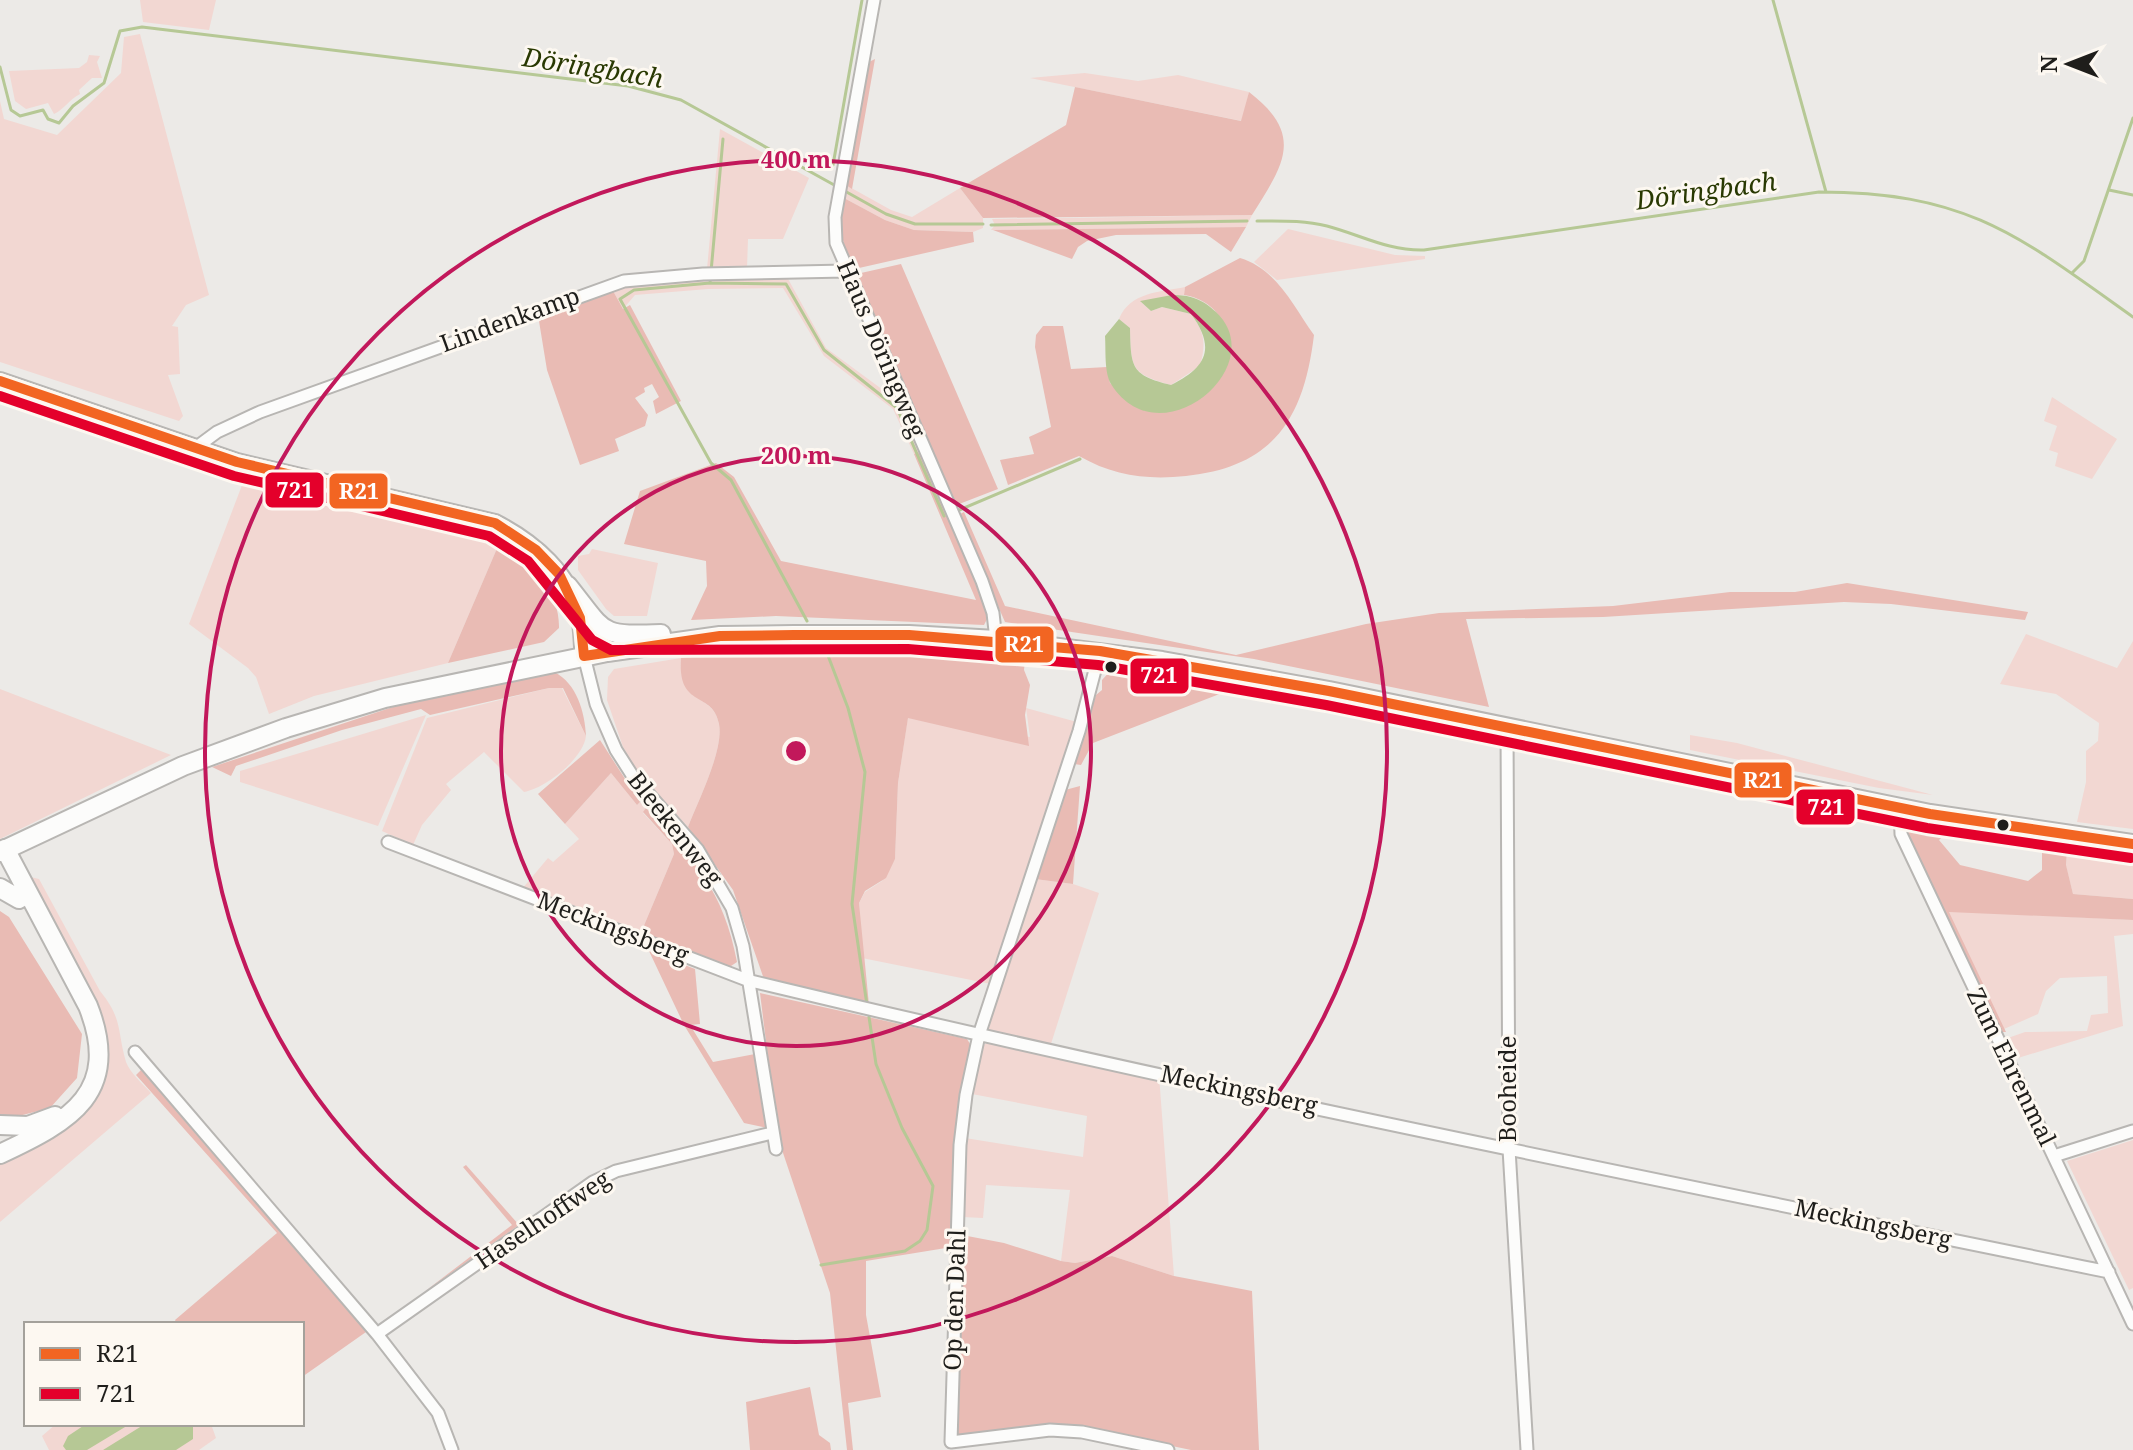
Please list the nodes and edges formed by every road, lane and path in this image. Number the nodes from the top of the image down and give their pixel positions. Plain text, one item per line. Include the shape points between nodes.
1 (874, 0) edge
2 (845, 271) junction
3 (0, 381) edge
4 (194, 449) junction
5 (568, 586) junction
6 (720, 636) junction
7 (996, 640) junction
8 (1100, 651) junction
9 (584, 656) junction
10 (1507, 727) junction
11 (1900, 808) junction
12 (388, 842) dead end
13 (2133, 844) edge
14 (2, 856) edge
15 (0, 888) edge
16 (19, 899) junction
17 (747, 980) junction
18 (979, 1035) junction
19 (135, 1052) dead end
20 (0, 1125) edge
21 (2133, 1131) edge
22 (772, 1133) junction
23 (776, 1149) dead end
24 (1509, 1149) junction
25 (0, 1154) edge
26 (2054, 1156) junction
27 (2109, 1272) junction
28 (2133, 1324) edge
29 (377, 1334) junction
30 (452, 1450) edge
31 (1168, 1450) edge
32 (1527, 1450) edge

1 - 2 street, Haus Döringweg via 835,230
2 - 4 street, Lindenkamp via 703,274 608,285 260,412
2 - 7 street, Haus Döringweg via 982,581
3 - 4 main road
4 - 5 main road via 495,523 537,551
5 - 6 main road via 602,630 614,636
5 - 9 main road via 580,617
6 - 7 main road
6 - 9 main road
7 - 8 main road
8 - 10 main road
8 - 18 street, Op den Dahl via 1079,731
9 - 14 main road via 398,694 286,728 183,766
9 - 17 street, Bleekenweg via 596,704 616,750 698,850 725,892 739,927
10 - 11 main road
10 - 24 street, Booheide
11 - 13 main road
11 - 26 street, Zum Ehrenmal via 1901,834
12 - 17 street, Meckingsberg
14 - 16 main road
14 - 25 main road via 88,1006 99,1053 91,1089 71,1116
15 - 16 main road
16 - 20 main road via 78,999 92,1054 87,1079 65,1109 28,1126
17 - 18 street, Meckingsberg
17 - 22 street, Bleekenweg
18 - 24 street, Meckingsberg
18 - 31 street, Op den Dahl via 962,1121 951,1442 1050,1430
19 - 29 street
21 - 26 street
22 - 23 street, Bleekenweg
22 - 29 street, Haselhoffweg via 616,1171 593,1182
24 - 27 street, Meckingsberg
24 - 32 street, Booheide
26 - 27 street, Zum Ehrenmal
27 - 28 street, Zum Ehrenmal
29 - 30 street via 438,1413

